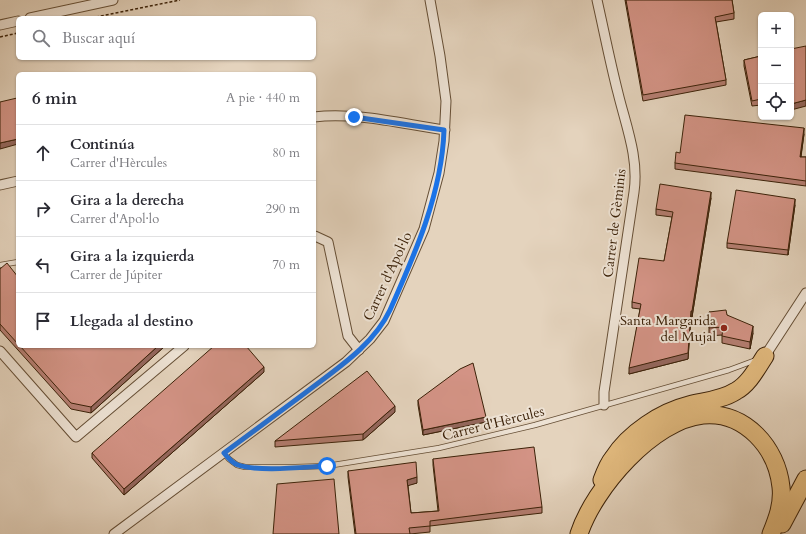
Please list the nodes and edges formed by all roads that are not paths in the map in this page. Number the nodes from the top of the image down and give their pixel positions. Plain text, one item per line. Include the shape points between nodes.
1 (113, 0) edge
2 (430, 0) edge
3 (597, 0) edge
4 (87, 2) edge
5 (37, 16) edge
6 (16, 21) edge
7 (0, 25) edge
8 (316, 117) edge
9 (444, 130) junction
10 (16, 181) edge
11 (0, 184) edge
12 (316, 236) edge
13 (16, 262) edge
14 (0, 265) edge
15 (806, 293) edge
16 (182, 348) edge
17 (359, 350) junction
18 (0, 351) edge
19 (765, 356) junction
20 (604, 405) junction
21 (224, 453) junction
22 (806, 479) edge
23 (589, 511) junction
24 (114, 534) edge
25 (580, 534) edge
26 (771, 534) edge
27 (775, 534) edge

1 - 4 street
2 - 9 street, Carrer d'Apol·lo via 446,101
3 - 20 street, Carrer de Gèminis via 636,170
4 - 5 street
6 - 7 street
8 - 9 street via 354,117
9 - 17 street, Carrer d'Apol·lo via 439,173 424,229 384,322
10 - 11 street
12 - 17 street via 328,242 348,336
13 - 14 lane
15 - 19 street
16 - 18 street via 76,436
17 - 21 street, Carrer d'Apol·lo
19 - 20 lane, Carrer d'Hèrcules via 729,370
19 - 23 highway via 750,379 737,391 723,398 674,409 626,442 613,458
20 - 21 lane, Carrer d'Hèrcules via 439,448 327,466 246,467 237,465
21 - 24 street, Carrer d'Apol·lo
22 - 27 highway
23 - 25 highway
23 - 26 highway via 625,462 657,434 687,418 704,415 723,416 751,429 773,459 781,488 781,504

